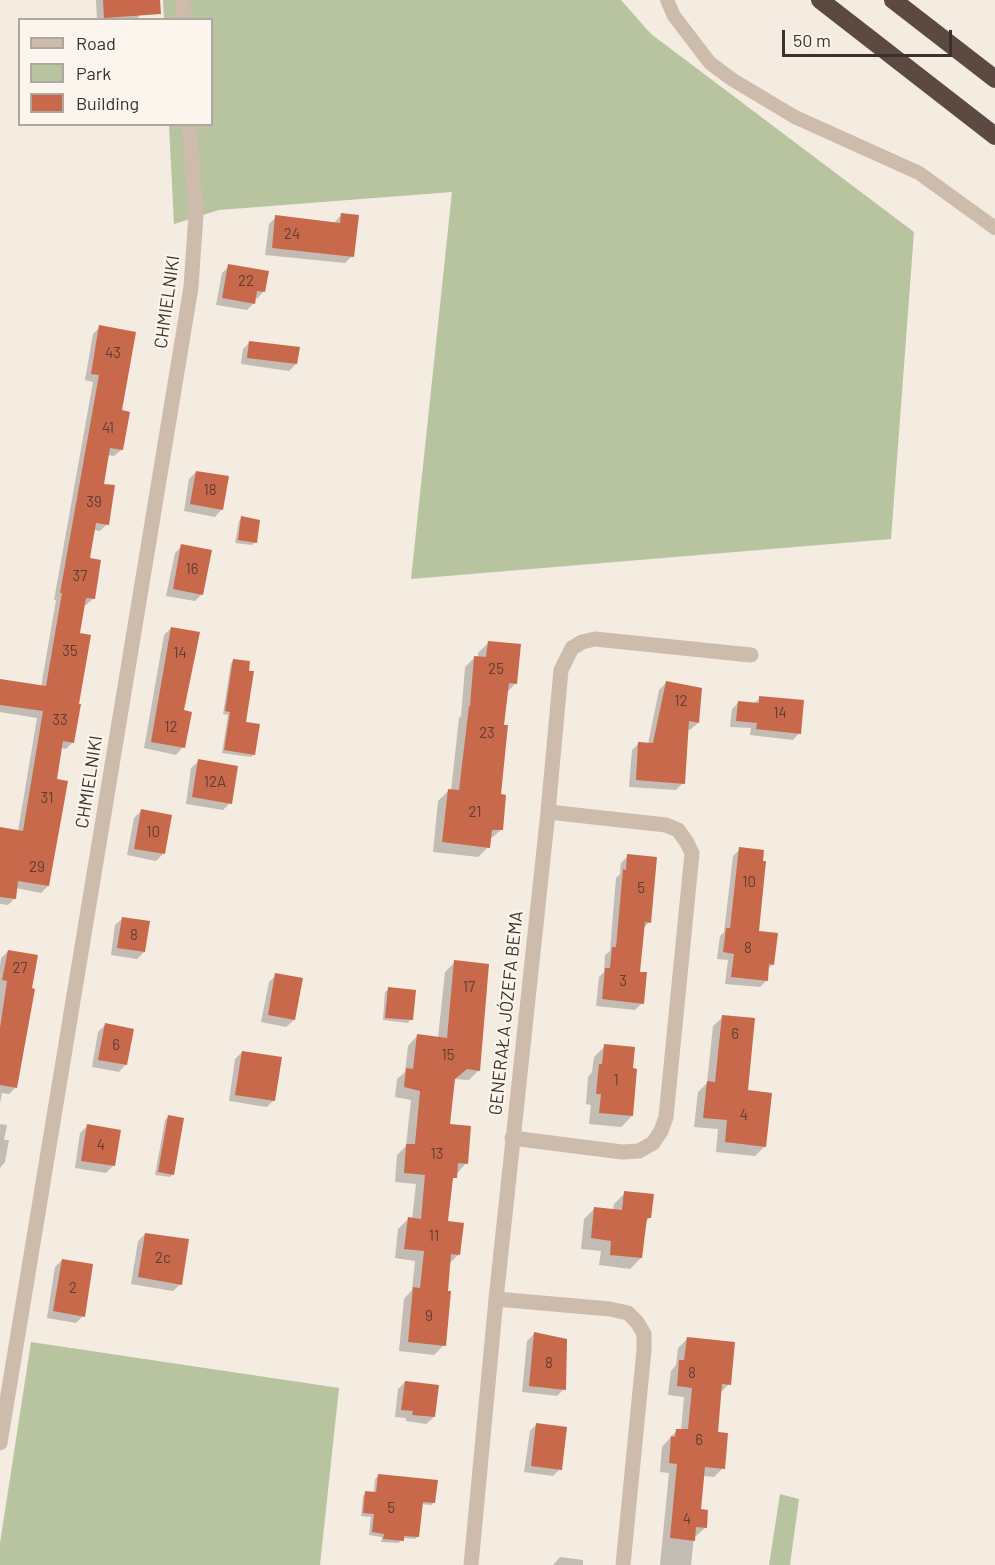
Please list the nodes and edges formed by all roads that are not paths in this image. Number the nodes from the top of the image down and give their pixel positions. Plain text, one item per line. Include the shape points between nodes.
1 (183, 0) edge
2 (667, 0) edge
3 (820, 0) edge
4 (893, 0) edge
5 (184, 18) edge
6 (995, 79) edge
7 (189, 126) edge
8 (995, 136) edge
9 (995, 228) edge
10 (751, 655) dead end
11 (548, 812) junction
12 (512, 1138) junction
13 (496, 1299) junction
14 (0, 1443) edge
15 (471, 1565) edge
16 (623, 1565) edge

1 - 5 street
2 - 9 lane via 674,16 710,63 733,81 795,117 919,172
3 - 8 highway
4 - 6 highway
7 - 14 street, CHMIELNIKI via 196,214 190,287
10 - 11 street, GENERAŁA JÓZEFA BEMA via 595,639 573,648 561,670
11 - 12 street, GENERAŁA JÓZEFA BEMA
11 - 12 street via 666,825 678,830 692,853 666,1117 653,1143 639,1151
12 - 13 street, GENERAŁA JÓZEFA BEMA
13 - 15 street, GENERAŁA JÓZEFA BEMA
13 - 16 street via 628,1313 644,1334

